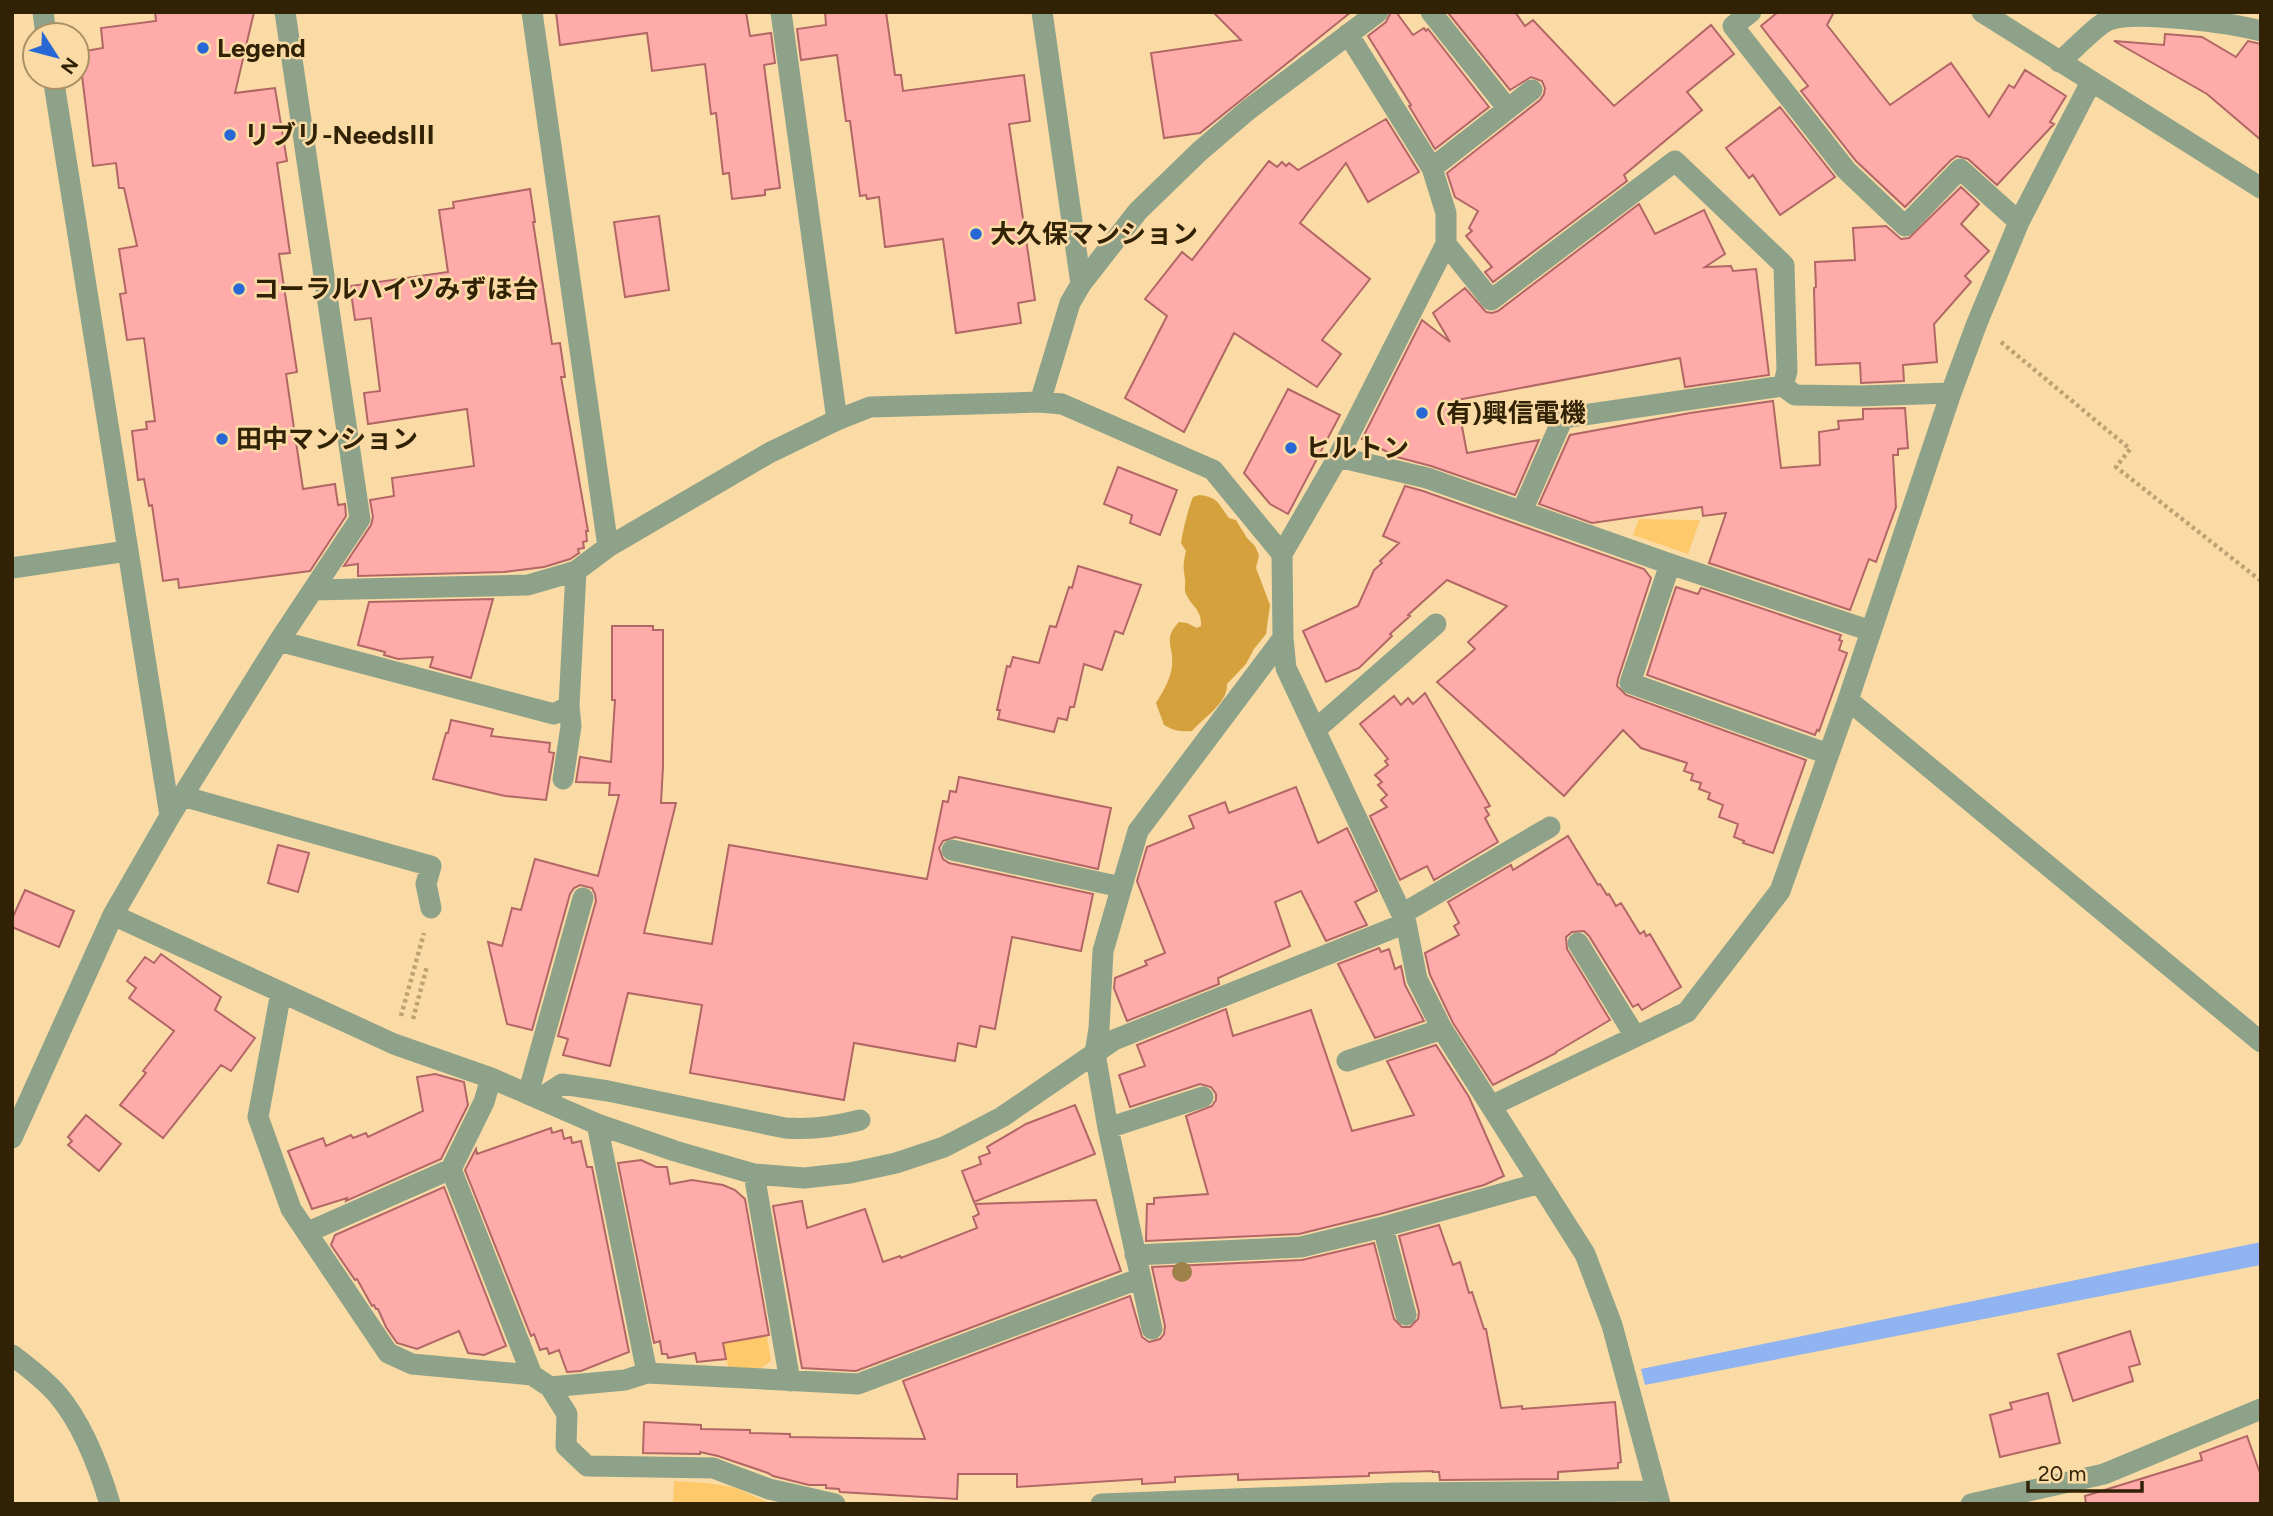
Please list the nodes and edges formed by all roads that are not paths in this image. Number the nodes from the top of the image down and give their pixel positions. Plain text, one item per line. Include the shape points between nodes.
1 (285, 12) edge
2 (532, 12) edge
3 (781, 12) edge
4 (1042, 12) edge
5 (1378, 12) edge
6 (1431, 12) edge
7 (1751, 12) edge
8 (1982, 12) edge
9 (2108, 16) edge
10 (2261, 31) edge
11 (1349, 34) junction
12 (2059, 62) junction
13 (2091, 82) junction
14 (1532, 90) dead end
15 (55, 91) edge
16 (1508, 109) junction
17 (1432, 168) junction
18 (2261, 188) edge
19 (2020, 222) junction
20 (1446, 244) junction
21 (1081, 284) junction
22 (1783, 386) junction
23 (1951, 393) junction
24 (1041, 401) junction
25 (836, 420) junction
26 (1338, 457) junction
27 (1522, 511) junction
28 (608, 547) junction
29 (127, 551) junction
30 (1282, 554) junction
31 (1670, 564) junction
32 (12, 568) edge
33 (576, 571) junction
34 (313, 590) junction
35 (1436, 624) dead end
36 (1871, 631) junction
37 (1283, 638) junction
38 (279, 641) junction
39 (1848, 700) junction
40 (569, 706) junction
41 (1315, 730) junction
42 (1828, 754) junction
43 (563, 779) dead end
44 (183, 796) junction
45 (170, 816) junction
46 (1550, 827) dead end
47 (952, 850) dead end
48 (1121, 887) junction
49 (583, 898) dead end
50 (431, 908) dead end
51 (113, 915) junction
52 (1404, 919) junction
53 (1578, 943) dead end
54 (281, 992) junction
55 (1441, 1029) junction
56 (1635, 1036) junction
57 (2261, 1042) edge
58 (1095, 1053) junction
59 (1347, 1060) dead end
60 (491, 1078) junction
61 (534, 1097) junction
62 (1203, 1097) dead end
63 (1491, 1106) junction
64 (860, 1120) dead end
65 (597, 1124) junction
66 (1108, 1128) junction
67 (12, 1138) edge
68 (451, 1169) junction
69 (754, 1174) junction
70 (1541, 1183) junction
71 (1383, 1227) junction
72 (308, 1232) junction
73 (1135, 1255) junction
74 (1141, 1278) junction
75 (1406, 1315) dead end
76 (1152, 1329) dead end
77 (12, 1356) edge
78 (647, 1373) junction
79 (532, 1375) junction
80 (790, 1381) junction
81 (550, 1387) junction
82 (2261, 1409) edge
83 (1508, 1497) edge
84 (1658, 1497) edge
85 (110, 1504) edge
86 (835, 1504) edge
87 (1101, 1504) edge
88 (1971, 1504) edge

1 - 34 street via 360,519
2 - 28 street
3 - 25 street
4 - 21 street
5 - 11 street
6 - 16 street
7 - 19 street via 1733,26 1846,170 1905,226 1960,169
8 - 12 street
9 - 10 street via 2237,24
9 - 12 street
11 - 17 street
11 - 21 street via 1200,150 1138,211
12 - 13 street
13 - 18 street
13 - 19 street
14 - 16 street
15 - 29 street
16 - 17 street
17 - 20 street via 1446,213
19 - 23 street
20 - 22 street via 1492,300 1675,161 1784,265 1787,371
20 - 26 street
21 - 24 street via 1070,303
22 - 23 street via 1796,395
22 - 27 street via 1563,418
23 - 36 street
24 - 25 street via 870,407
24 - 30 street via 1062,404 1213,470
25 - 28 street via 769,453
26 - 27 street via 1427,478
26 - 30 street
27 - 31 street
28 - 33 street
29 - 32 street
29 - 45 street
30 - 37 street
31 - 36 street
31 - 42 street via 1630,683
33 - 34 street via 528,585
33 - 40 street
34 - 38 street
35 - 41 street
36 - 39 street
37 - 41 street via 1286,668
37 - 48 street via 1138,831
38 - 40 street via 554,714
38 - 44 street
39 - 42 street
39 - 57 street
40 - 43 street via 571,726
41 - 52 street
42 - 56 street via 1780,891 1687,1012
44 - 45 street
44 - 50 street via 431,866 426,884
45 - 51 street
46 - 52 street
47 - 48 street
48 - 58 street via 1102,951
49 - 61 street
51 - 54 street
51 - 67 street
52 - 55 street via 1417,979
52 - 58 street via 1114,1040
53 - 56 street
54 - 60 street via 417,1054
54 - 72 street via 258,1117 291,1209
55 - 59 street
55 - 63 street
56 - 63 street
58 - 66 street
58 - 69 street via 1002,1117 944,1147 850,1173 804,1178
60 - 61 street
60 - 68 street
61 - 64 street via 562,1084 785,1128 824,1128
61 - 65 street
62 - 66 street
63 - 70 street
65 - 69 street
65 - 78 street
66 - 73 street
68 - 72 street
68 - 79 street
69 - 80 street
70 - 71 street
70 - 84 street via 1585,1254 1612,1325
71 - 73 street via 1301,1247
71 - 75 street
72 - 79 street via 388,1353 412,1364
73 - 74 street
74 - 76 street
74 - 80 street via 858,1384
77 - 85 street via 58,1394 76,1419
78 - 80 street
78 - 81 street via 625,1380
79 - 81 street
81 - 86 street via 567,1414 566,1446 587,1466 713,1468 769,1489
82 - 88 street via 2104,1474
83 - 84 street
83 - 87 street via 1396,1493

